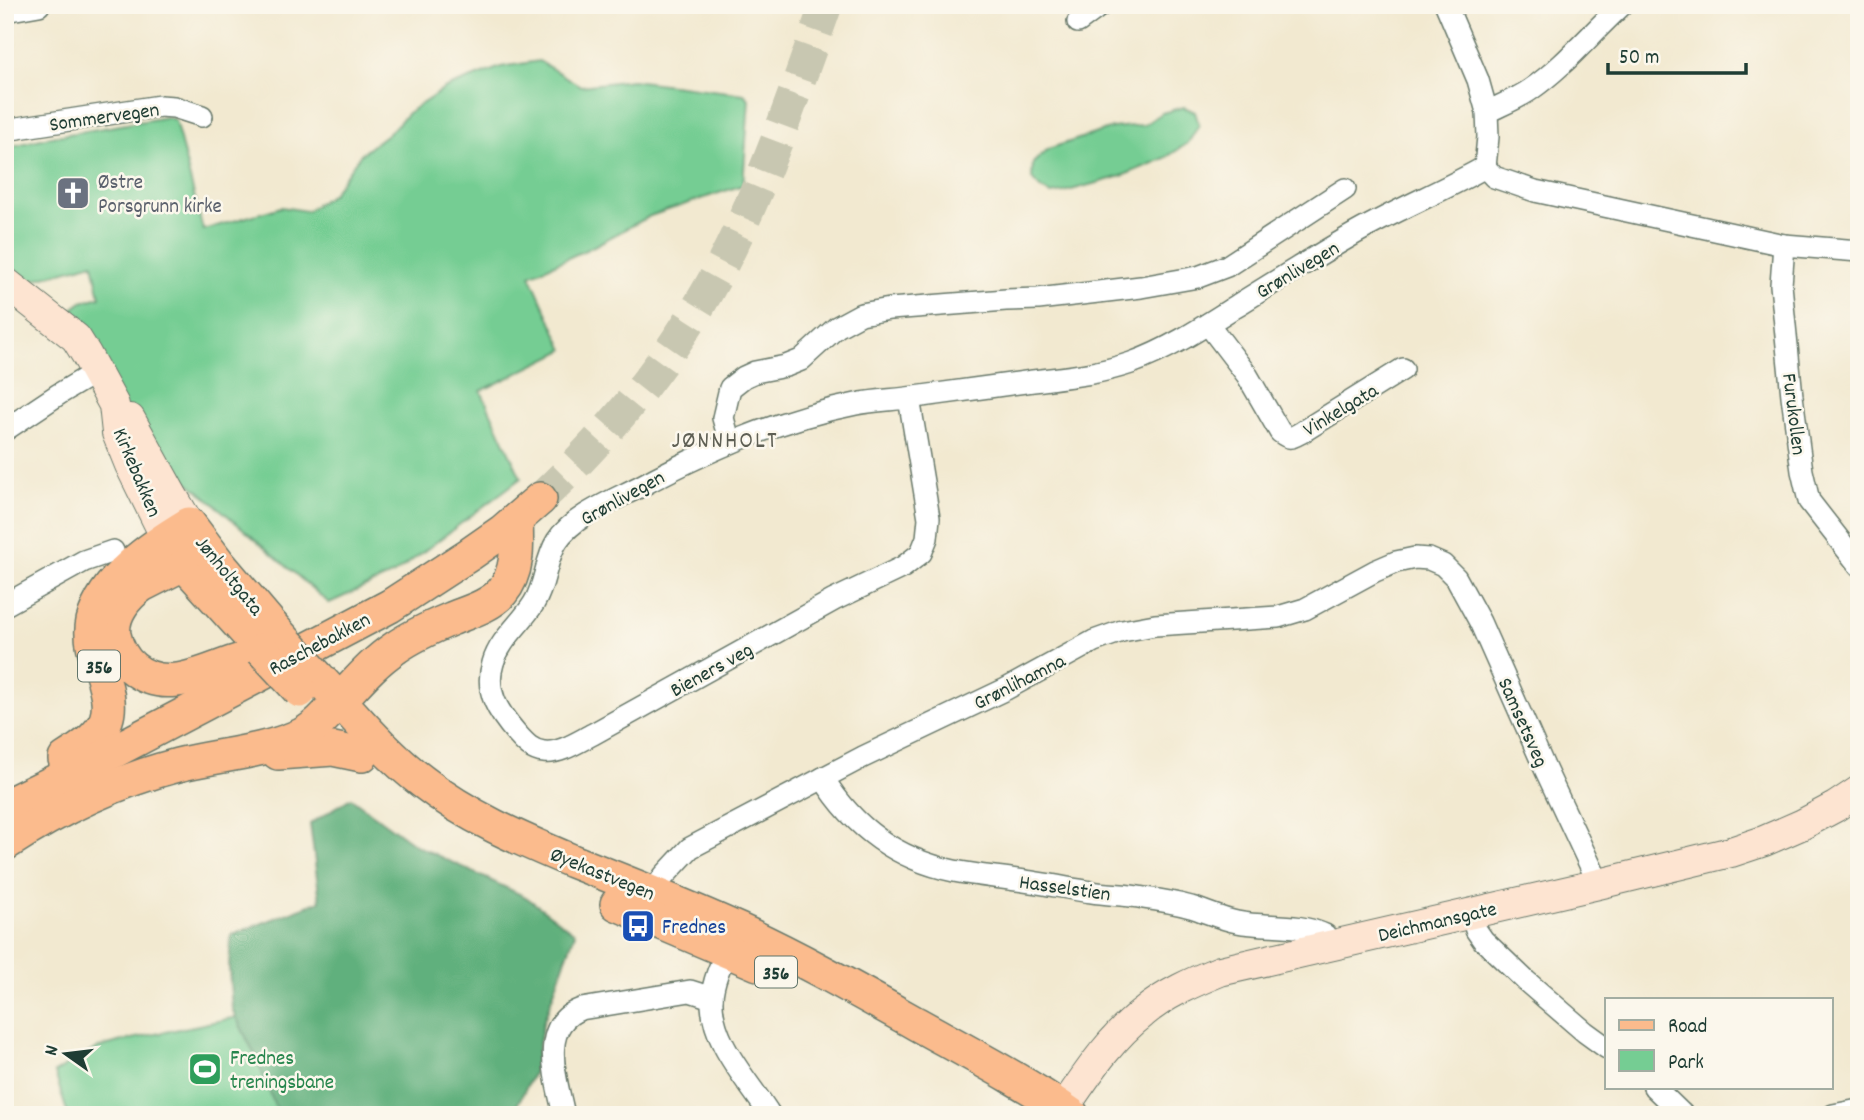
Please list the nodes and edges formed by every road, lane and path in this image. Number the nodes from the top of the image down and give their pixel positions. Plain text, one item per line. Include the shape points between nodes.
1 (39, 5) edge
2 (1101, 5) edge
3 (1446, 5) edge
4 (1622, 5) edge
5 (5, 11) edge
6 (1078, 22) dead end
7 (1487, 112) junction
8 (202, 116) dead end
9 (5, 130) edge
10 (1485, 167) junction
11 (1345, 189) dead end
12 (1784, 245) junction
13 (1859, 251) edge
14 (9, 290) edge
15 (1208, 324) junction
16 (1403, 369) dead end
17 (96, 372) junction
18 (909, 398) junction
19 (5, 430) edge
20 (730, 443) junction
21 (187, 544) junction
22 (113, 551) dead end
23 (1443, 565) joint
24 (1859, 565) edge
25 (544, 580) joint
26 (5, 605) edge
27 (318, 687) junction
28 (247, 752) junction
29 (362, 755) junction
30 (86, 766) junction
31 (823, 778) junction
32 (1859, 791) edge
33 (5, 801) edge
34 (5, 806) edge
35 (5, 825) edge
36 (5, 844) edge
37 (1599, 884) junction
38 (648, 904) junction
39 (1471, 913) junction
40 (732, 939) junction
41 (1329, 946) junction
42 (712, 998) junction
43 (1605, 1047) edge
44 (1655, 1088) edge
45 (1859, 1110) edge
46 (1059, 1113) edge
47 (564, 1115) edge
48 (771, 1115) edge
49 (1684, 1115) edge
50 (1833, 1115) edge

1 - 5 street
2 - 6 street
3 - 7 street
4 - 7 street via 1541,82
7 - 10 street
8 - 9 street, Sommervegen via 159,106
10 - 12 street via 1494,177 1535,191
10 - 15 street, Grønlivegen via 1350,236
11 - 20 street, Grønlivegen via 1227,266 1198,277 1038,299 861,314 837,327 801,360 755,372 730,388 723,418
12 - 13 street
12 - 24 street, Furukollen via 1781,285 1804,481 1809,500
14 - 17 street, Kirkebakken via 76,338
15 - 16 street, Vinkelgata via 1287,438
15 - 18 street, Grønlivegen via 1132,363 1093,373
17 - 19 street
17 - 21 street, Kirkebakken via 114,405 132,420
18 - 20 street, Grønlivegen via 857,404
18 - 25 street, Bieners veg via 929,518 928,538 921,552 903,567 834,600 593,734 546,753 524,743 501,715 490,679 502,643 534,603
20 - 25 street, Grønlivegen via 674,468 571,526 557,541
21 - 27 main road, Jønholtgata / 356, bridge via 257,628
21 - 27 main road, 356 via 119,609 114,631 117,648 130,666 156,680 169,681 192,678 241,660
21 - 33 main road, 356 via 115,581 105,594 93,622 92,642 109,698 109,712 100,732
22 - 26 street via 84,561
23 - 31 street, Grønlihamna via 1415,558 1396,562 1306,609 1278,617 1122,631
23 - 37 street, Samsetsveg via 1456,578 1480,622
27 - 27 main road, Raschebakken / 356 via 390,606 528,510 509,582 502,592 394,649 372,667
27 - 28 main road, 356 via 306,733
27 - 29 main road, Øyekastvegen / 356
27 - 30 main road, Raschebakken / 356
27 - 38 main road, Øyekastvegen / 356 via 446,798
28 - 29 main road, 356 via 333,749
28 - 36 main road, 356 via 180,765 119,784
29 - 38 main road, Øyekastvegen / 356 via 401,788 514,859
30 - 34 main road, Raschebakken / 356
30 - 35 main road, Raschebakken / 356
31 - 38 street, Grønlihamna via 690,848 664,876
31 - 41 street, Hasselstien via 845,809 868,830 903,855 925,863 981,876 1142,897 1257,926 1312,929 1325,935
32 - 37 street, Deichmansgate via 1764,841
37 - 39 street, Deichmansgate
38 - 40 main road, Øyekastvegen / 356
39 - 41 street, Deichmansgate
39 - 43 street via 1483,940
40 - 42 street
40 - 46 main road, Øyekastvegen / 356 via 951,1063
41 - 46 street, Deichmansgate via 1220,971 1182,988 1143,1013 1117,1038
42 - 47 street via 690,991 573,1012 560,1023 554,1037
42 - 48 street via 714,1017 729,1055
44 - 49 street
45 - 50 street

